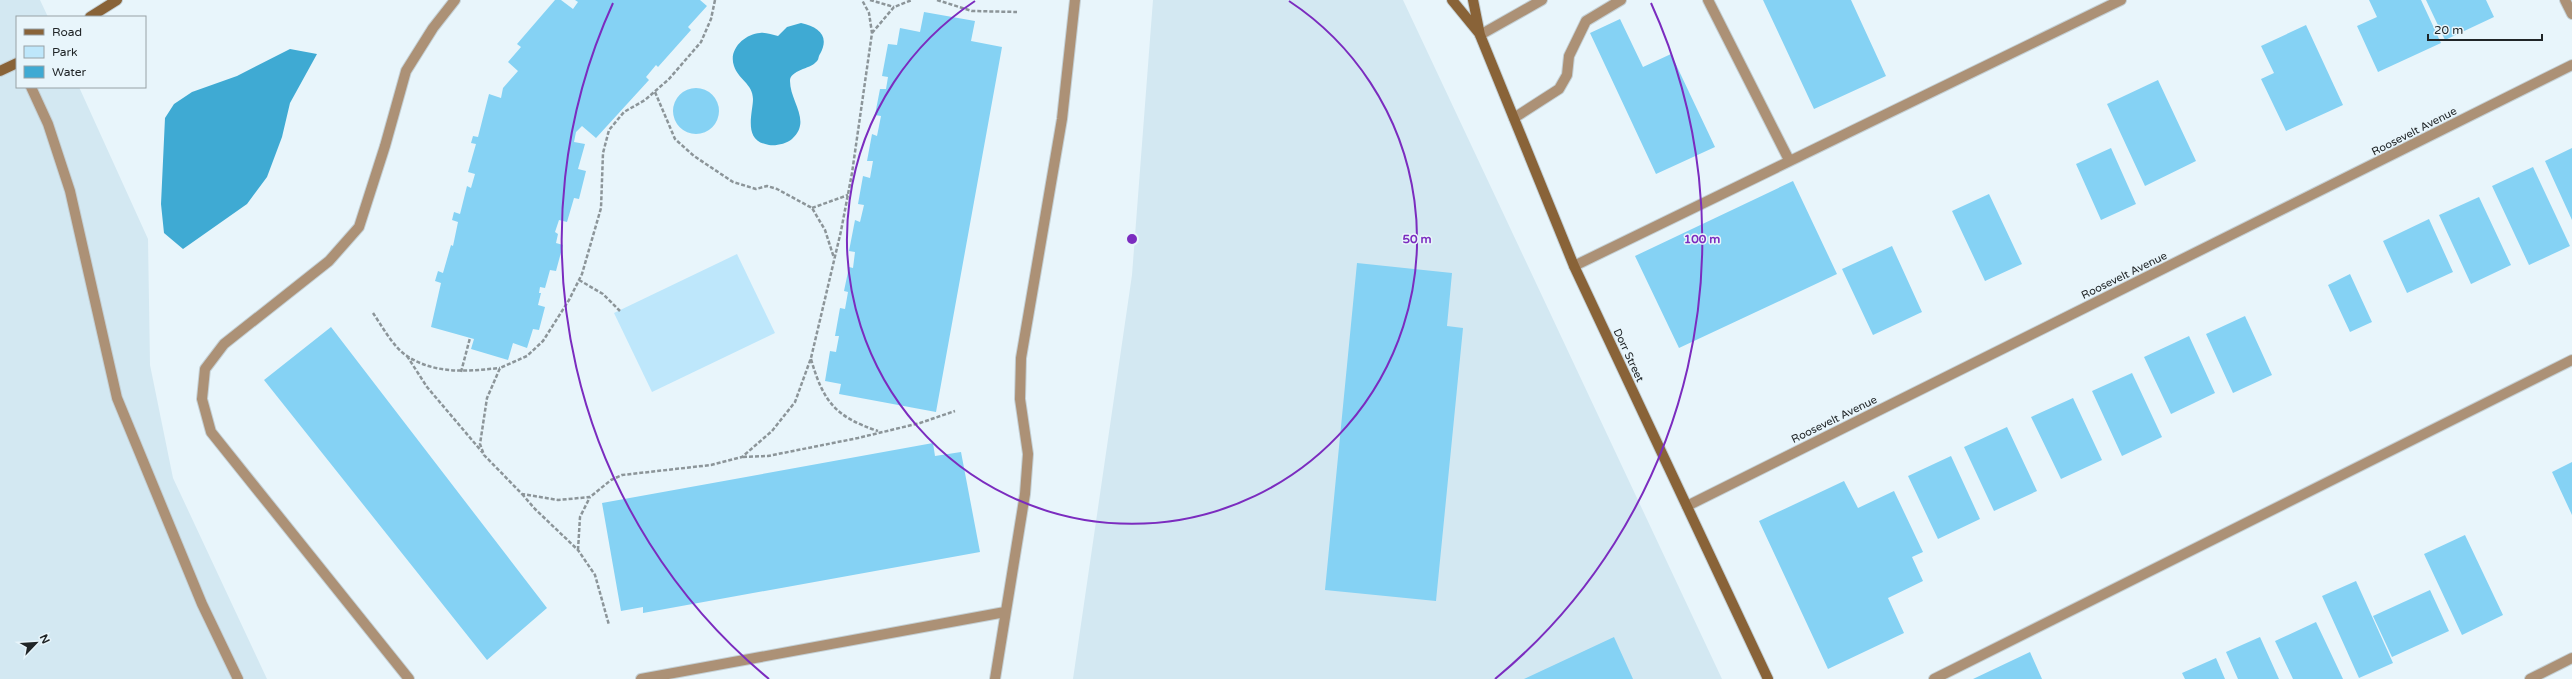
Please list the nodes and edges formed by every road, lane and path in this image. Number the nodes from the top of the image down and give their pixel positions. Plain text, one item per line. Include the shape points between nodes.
1 (117, 0) edge
2 (455, 0) edge
3 (715, 0) edge
4 (862, 0) edge
5 (870, 0) edge
6 (912, 0) edge
7 (937, 0) edge
8 (1075, 0) edge
9 (1452, 0) edge
10 (1473, 0) edge
11 (1542, 0) edge
12 (1621, 0) edge
13 (1708, 0) edge
14 (2121, 0) edge
15 (2565, 0) edge
16 (894, 7) junction
17 (1017, 12) dead end
18 (2572, 14) edge
19 (92, 16) edge
20 (872, 33) junction
21 (1480, 35) junction
22 (16, 63) edge
23 (2572, 65) edge
24 (0, 71) edge
25 (31, 88) edge
26 (655, 92) junction
27 (1514, 118) junction
28 (1789, 160) junction
29 (848, 194) junction
30 (812, 208) junction
31 (834, 259) junction
32 (1574, 266) junction
33 (579, 280) junction
34 (620, 311) dead end
35 (373, 312) dead end
36 (470, 338) dead end
37 (407, 356) junction
38 (811, 358) junction
39 (2572, 360) edge
40 (500, 368) junction
41 (461, 372) junction
42 (955, 411) dead end
43 (878, 431) junction
44 (484, 454) junction
45 (742, 457) junction
46 (522, 494) junction
47 (590, 497) junction
48 (1687, 506) junction
49 (578, 550) junction
50 (1005, 612) junction
51 (609, 625) dead end
52 (2572, 658) edge
53 (238, 679) edge
54 (409, 679) edge
55 (641, 679) edge
56 (995, 679) edge
57 (1768, 679) edge
58 (1934, 679) edge
59 (2530, 679) edge

1 - 19 main road
2 - 54 street via 433,28 406,71 386,146 359,227 329,261 224,344 205,369 202,399 211,432
3 - 26 path via 709,25 701,42
4 - 20 path
5 - 16 path
6 - 16 path
7 - 17 path via 972,11
8 - 50 street via 1062,119 1021,358 1020,399 1028,454 1026,486
9 - 21 main road, Dorr Street
10 - 21 main road, Dorr Street
11 - 21 street
12 - 27 street via 1586,21 1569,56 1567,75 1559,89
13 - 28 street
14 - 28 street
15 - 18 street
16 - 20 path
20 - 29 path
21 - 27 main road, Dorr Street
22 - 24 main road
23 - 48 street, Roosevelt Avenue
25 - 53 street via 48,124 70,191 117,398 202,604
26 - 30 path via 676,139 694,156 733,182 756,189 767,186 777,189
26 - 33 path via 624,112 609,130 604,153 601,208
27 - 32 main road, Dorr Street
28 - 32 street
29 - 30 path
29 - 31 path
30 - 31 path via 825,230
31 - 38 path
32 - 48 main road, Dorr Street
33 - 34 path via 602,294
33 - 40 path via 560,315 534,351
35 - 37 path
36 - 41 path
37 - 41 path via 437,368
37 - 44 path via 427,387
38 - 43 path via 818,383 830,405 851,421
38 - 45 path via 795,402 788,413
39 - 58 street
40 - 41 path
40 - 44 path via 487,398 480,435
42 - 43 path via 920,423
43 - 45 path via 768,456
44 - 46 path
45 - 47 path via 711,465 622,476 607,483
46 - 47 path via 558,500
46 - 49 path
47 - 49 path via 580,517
48 - 57 main road, Dorr Street
49 - 51 path via 595,575
50 - 55 street
50 - 56 street
52 - 59 street

